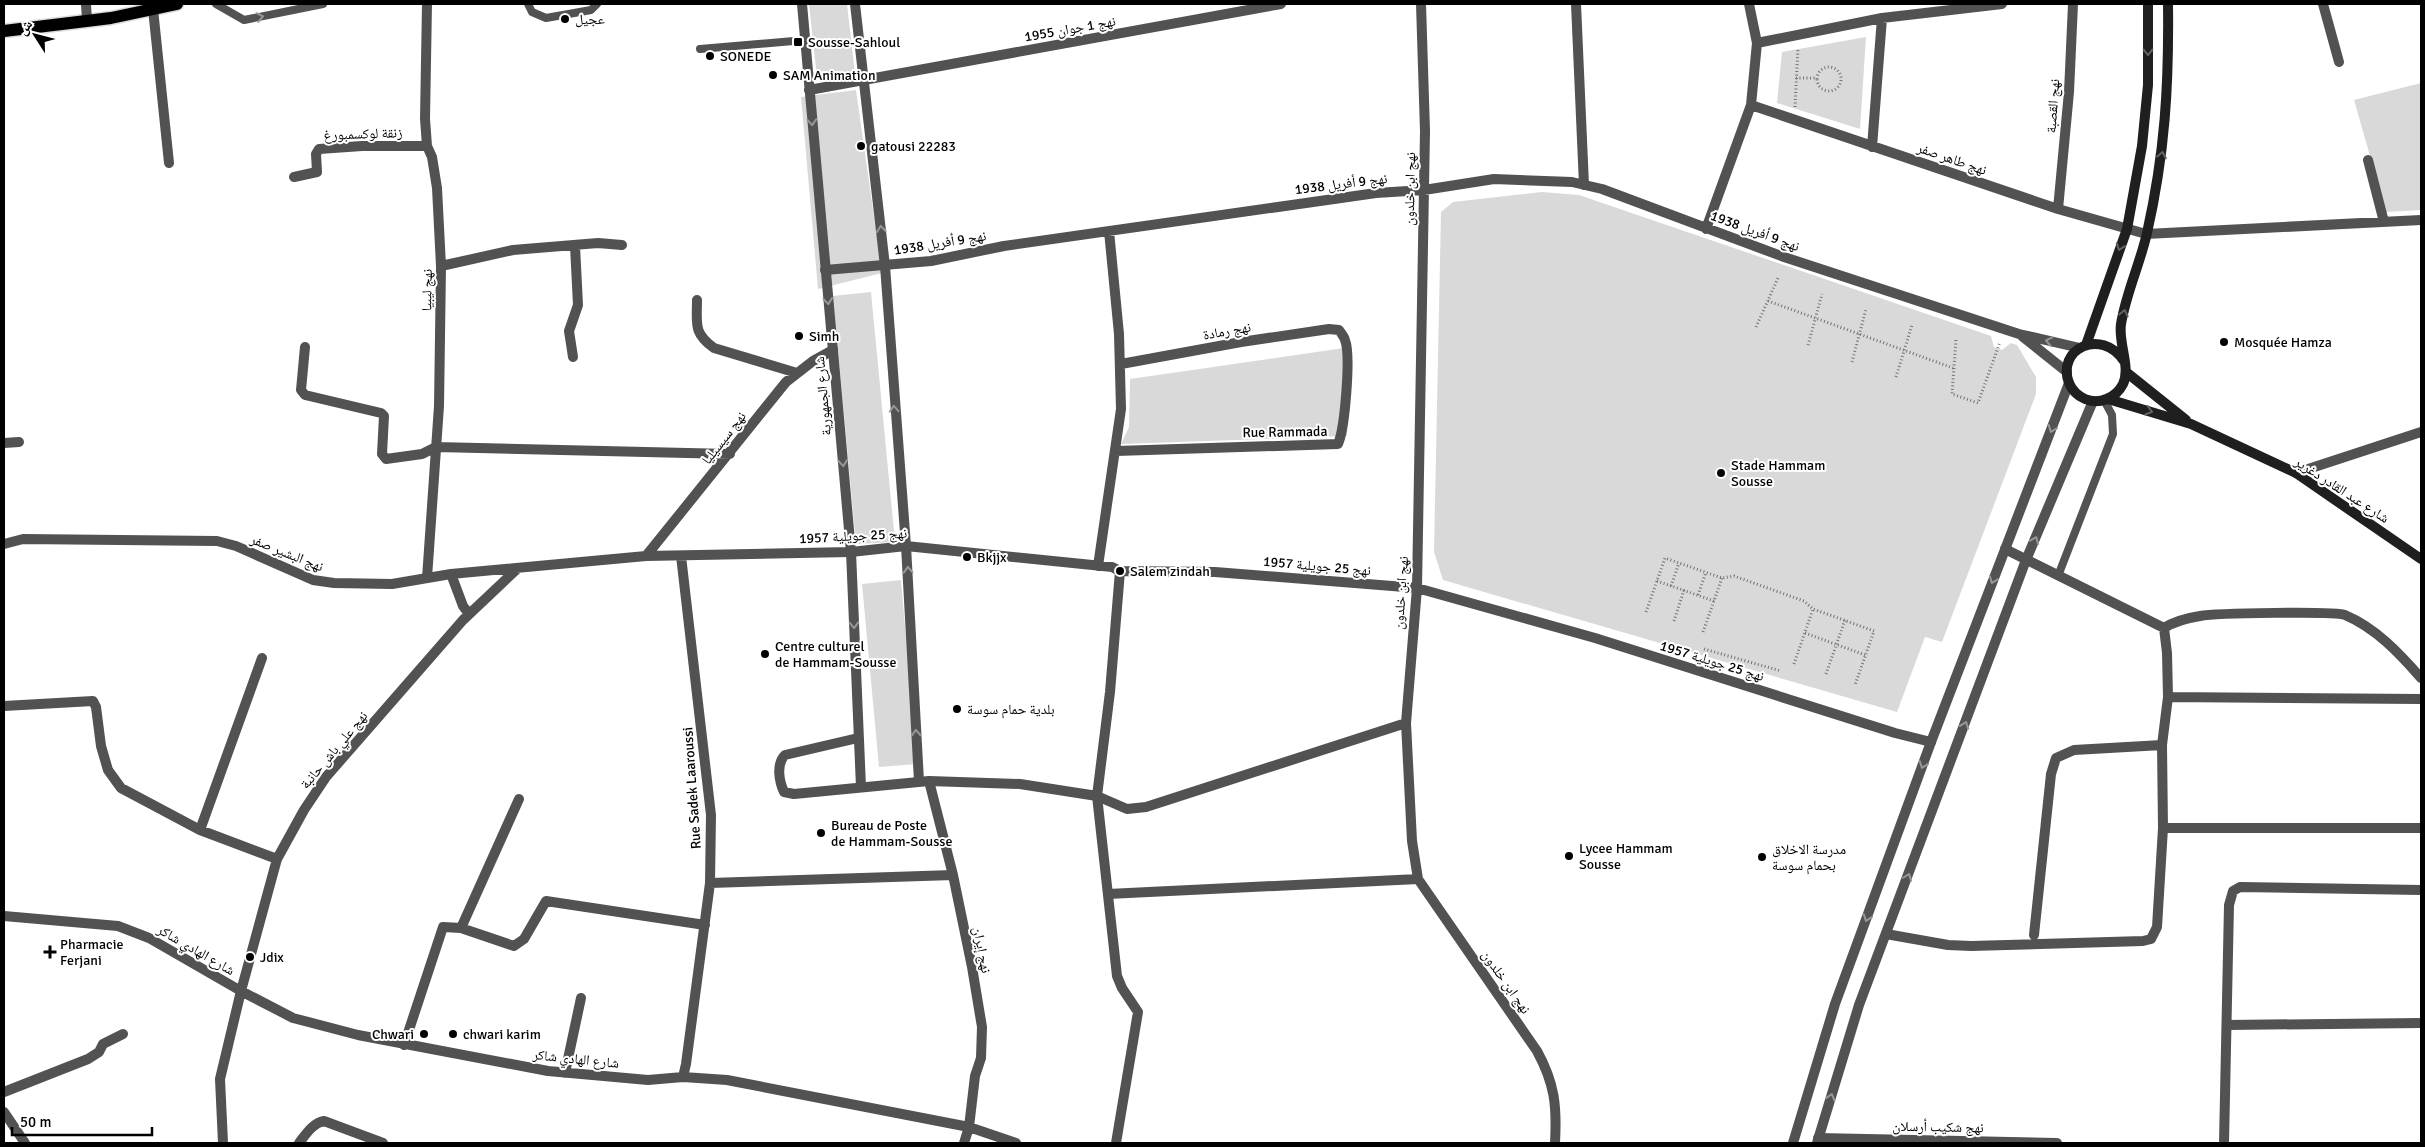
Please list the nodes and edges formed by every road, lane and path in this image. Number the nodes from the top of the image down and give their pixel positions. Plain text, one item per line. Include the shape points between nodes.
1 (86, 4) edge
2 (177, 4) edge
3 (216, 4) edge
4 (323, 4) edge
5 (427, 4) edge
6 (528, 4) edge
7 (597, 4) edge
8 (802, 4) edge
9 (855, 4) edge
10 (1281, 4) edge
11 (1421, 4) edge
12 (1576, 4) edge
13 (1749, 4) edge
14 (2002, 4) edge
15 (2073, 4) edge
16 (2148, 4) edge
17 (2168, 4) edge
18 (2323, 4) edge
19 (153, 9) junction
20 (1882, 18) junction
21 (87, 20) junction
22 (4, 31) edge
23 (1799, 35) junction
24 (805, 40) junction
25 (1757, 43) junction
26 (700, 49) dead end
27 (2338, 62) dead end
28 (1796, 78) junction
29 (1817, 78) junction
30 (864, 81) junction
31 (809, 90) junction
32 (1751, 105) junction
33 (1794, 120) junction
34 (427, 146) junction
35 (1872, 146) junction
36 (2368, 160) dead end
37 (170, 163) dead end
38 (294, 177) dead end
39 (1584, 185) junction
40 (1424, 190) junction
41 (2058, 209) junction
42 (2421, 220) edge
43 (2384, 222) junction
44 (1706, 229) junction
45 (2127, 229) junction
46 (1109, 231) junction
47 (2146, 234) junction
48 (622, 245) dead end
49 (575, 246) junction
50 (441, 266) junction
51 (885, 266) junction
52 (825, 270) junction
53 (1778, 278) dead end
54 (1822, 294) dead end
55 (697, 300) dead end
56 (1768, 301) junction
57 (1866, 309) dead end
58 (1816, 318) junction
59 (1912, 325) dead end
60 (1756, 327) dead end
61 (2004, 329) junction
62 (1339, 330) joint
63 (1860, 334) junction
64 (2019, 334) junction
65 (1956, 340) dead end
66 (1808, 344) dead end
67 (305, 346) dead end
68 (2083, 347) junction
69 (833, 350) junction
70 (1905, 350) junction
71 (573, 357) dead end
72 (2124, 361) junction
73 (1852, 362) dead end
74 (1120, 364) junction
75 (1954, 368) junction
76 (2067, 372) junction
77 (2126, 372) junction
78 (797, 373) junction
79 (1896, 377) dead end
80 (2069, 383) junction
81 (2106, 400) junction
82 (2093, 401) junction
83 (2191, 424) junction
84 (2421, 432) edge
85 (19, 442) dead end
86 (4, 443) edge
87 (436, 447) junction
88 (1116, 451) junction
89 (730, 454) junction
90 (2296, 473) junction
91 (4, 544) edge
92 (906, 546) junction
93 (2005, 550) junction
94 (851, 552) junction
95 (646, 556) junction
96 (681, 556) junction
97 (2421, 559) edge
98 (2026, 560) junction
99 (1679, 563) junction
100 (1098, 566) junction
101 (518, 568) junction
102 (1120, 571) junction
103 (1706, 572) junction
104 (451, 574) junction
105 (2058, 576) junction
106 (427, 578) junction
107 (1722, 578) junction
108 (1657, 581) junction
109 (1671, 586) junction
110 (1417, 588) junction
111 (1684, 590) junction
112 (1698, 595) junction
113 (1714, 601) junction
114 (1813, 609) junction
115 (1646, 612) dead end
116 (469, 614) junction
117 (1844, 620) junction
118 (1674, 621) dead end
119 (2164, 628) junction
120 (1703, 632) dead end
121 (1805, 633) junction
122 (1836, 644) junction
123 (1704, 649) dead end
124 (1865, 655) junction
125 (262, 658) dead end
126 (1794, 664) dead end
127 (1781, 671) dead end
128 (1826, 674) dead end
129 (2421, 678) edge
130 (1855, 685) dead end
131 (2168, 697) junction
132 (2421, 699) edge
133 (4, 706) edge
134 (1406, 722) junction
135 (858, 738) junction
136 (1931, 742) junction
137 (2162, 745) junction
138 (924, 781) junction
139 (861, 787) junction
140 (1097, 796) junction
141 (520, 799) dead end
142 (2163, 828) junction
143 (2421, 828) edge
144 (200, 830) junction
145 (277, 859) junction
146 (953, 875) junction
147 (1418, 879) junction
148 (710, 883) junction
149 (2421, 890) edge
150 (1108, 894) junction
151 (4, 916) edge
152 (15, 917) junction
153 (705, 925) junction
154 (4, 926) edge
155 (461, 928) junction
156 (1886, 934) junction
157 (2034, 935) dead end
158 (241, 991) junction
159 (581, 998) dead end
160 (2421, 1022) edge
161 (2227, 1025) junction
162 (123, 1034) dead end
163 (404, 1045) junction
164 (565, 1073) junction
165 (683, 1077) junction
166 (4, 1092) edge
167 (4, 1112) edge
168 (969, 1127) junction
169 (1818, 1141) edge
170 (25, 1143) edge
171 (223, 1143) edge
172 (299, 1143) edge
173 (383, 1143) edge
174 (964, 1143) edge
175 (1016, 1143) edge
176 (1116, 1143) edge
177 (1555, 1143) edge
178 (1793, 1143) edge
179 (2057, 1143) edge
180 (2224, 1143) edge

1 - 21 street
2 - 19 main road
3 -> 4 lane via 244,20
5 - 34 street, نهج ليبيا
6 - 7 lane via 532,12 546,18 592,10
8 - 24 street, شارع الجمهورية
9 - 30 street
10 - 30 street, نهج 1 جوان 1955
11 - 40 street, نهج ابن خلدون
12 - 39 street
13 - 25 street
14 - 20 street
15 - 41 street, نهج القصبة
16 -> 45 main road via 2145,120
47 -> 17 main road via 2167,108
18 - 27 street
19 - 21 main road
19 - 37 street
20 - 23 street
20 - 35 street
21 - 22 main road
23 - 25 street
23 - 28 path
24 - 26 lane
24 - 31 street, شارع الجمهورية
25 - 32 street
28 - 29 path
28 - 33 path
29 - 29 path via 1824,68 1833,67 1840,72 1842,80 1836,90 1828,91 1821,88
30 - 31 street, نهج 1 جوان 1955
51 -> 30 street
31 -> 52 street, شارع الجمهورية
32 - 33 street, نهج طاهر صفر
32 - 44 street
33 - 35 street, نهج طاهر صفر
34 - 38 street, زنقة لوكسمبورغ via 318,149 317,172
34 - 50 street, نهج ليبيا via 437,188
35 - 41 street, نهج طاهر صفر
36 - 43 street
39 - 40 street, نهج 9 أفريل 1938 via 1534,179 1494,179
39 - 44 street, نهج 9 أفريل 1938 via 1639,201
40 - 46 street, نهج 9 أفريل 1938 via 1376,193
40 - 110 street, نهج ابن خلدون
41 - 45 street, نهج طاهر صفر
42 - 43 street, نهج طاهر صفر
43 - 47 street, نهج طاهر صفر
44 - 61 street, نهج 9 أفريل 1938
45 - 47 street, نهج طاهر صفر
45 -> 68 main road
46 - 51 street, نهج 9 أفريل 1938
46 - 74 street
72 -> 47 main road via 2120,341 2123,312
48 - 49 street via 598,243
49 - 50 street via 513,250
49 - 71 street via 578,305 569,331
50 - 87 street, نهج ليبيا
51 - 52 street, نهج 9 أفريل 1938
92 -> 51 street
52 -> 69 street, شارع الجمهورية
53 - 56 path
54 - 58 path
55 - 78 street via 696,330 703,340 714,348
56 - 58 path
56 - 60 path
57 - 63 path
58 - 63 path
58 - 66 path
59 - 70 path
61 - 64 street, نهج 9 أفريل 1938
61 - 75 path via 1978,403 1952,394
62 - 74 street, نهج رمادة via 1240,342
62 - 88 street, Rue Rammada via 1347,348 1346,396 1338,444
63 - 70 path
63 - 73 path
68 -> 64 street
64 - 76 street
65 - 75 path
67 - 87 street via 301,390 305,395 384,416 382,454 386,458 422,454
68 - 72 main road via 2097,343 2108,345
68 - 76 main road via 2069,363
69 - 78 street, نهج سيسيليا
69 -> 94 street, شارع الجمهورية
70 - 75 path
70 - 79 path
72 - 77 main road
74 - 88 street via 1121,409
76 - 80 main road
77 - 81 main road via 2117,393
77 - 83 main road, شارع عبد القادر دغرير
78 - 89 street, نهج سيسيليا via 774,395
80 - 82 main road via 2075,392
80 -> 93 street
81 - 82 main road
81 -> 83 main road, شارع عبد القادر دغرير
81 - 105 lane via 2112,415 2113,434
98 -> 82 street
83 - 90 main road, شارع عبد القادر دغرير
84 - 90 street
85 - 86 street
87 - 89 street
87 - 106 street, نهج ليبيا
88 - 100 street
89 - 95 street, نهج سيسيليا
90 - 97 main road, شارع عبد القادر دغرير
91 - 106 street, نهج البشير صفر via 23,539 208,540 236,546 323,583 392,584
92 - 94 street, نهج 25 جويلية 1957
92 - 100 street, نهج 25 جويلية 1957
138 -> 92 street
93 - 98 street
93 -> 136 street
94 - 96 street, نهج 25 جويلية 1957
94 -> 135 street, شارع الجمهورية
95 - 96 street, نهج البشير صفر
95 - 101 street, نهج البشير صفر
96 - 148 street, Rue Sadek Laaroussi via 711,815
98 - 105 street
156 -> 98 street
99 - 103 path
99 - 108 path via 1665,558
99 - 109 path
100 - 102 street, نهج 25 جويلية 1957
101 - 104 street, نهج البشير صفر
101 - 116 street, نهج علي باش حانبة
102 - 110 street, نهج 25 جويلية 1957 via 1215,572
102 - 140 street
103 - 107 path
103 - 112 path
104 - 106 street, نهج البشير صفر
104 - 116 street
105 - 119 street
107 - 113 path
107 - 114 path via 1734,576 1804,601
108 - 109 path
108 - 115 path
109 - 111 path
110 - 134 street, نهج ابن خلدون
110 - 136 street, نهج 25 جويلية 1957 via 1594,638
111 - 112 path
111 - 118 path
112 - 113 path
113 - 120 path
114 - 117 path
114 - 121 path
116 - 145 street, نهج علي باش حانبة via 326,777
117 - 122 path
117 - 124 path via 1874,631
119 - 129 street via 2173,622 2203,615 2340,613 2397,650
119 - 131 street
121 - 122 path
121 - 126 path
122 - 124 path
122 - 128 path
123 - 127 path
124 - 130 path
125 - 144 street
131 - 132 street
131 - 137 street
133 - 144 street via 93,701 108,770 121,788
134 - 140 street via 1146,807 1128,809
134 - 147 street, نهج ابن خلدون via 1412,841
135 - 139 street, شارع الجمهورية
135 - 139 street via 785,755 780,761 780,777 782,789 787,794
136 -> 178 street via 1835,1004
137 - 142 street
137 - 157 street via 2074,750 2056,758 2051,774
138 - 139 street
138 - 140 street via 1020,784
138 - 146 street, نهج إيران
140 - 150 street
141 - 155 street
142 - 143 street
142 - 156 street via 2157,927 2150,939 1971,946
144 - 145 street
145 - 158 street, نهج علي باش حانبة
146 - 148 street
146 - 168 street, نهج إيران via 982,1027 981,1058 975,1076
147 - 150 street
147 - 177 street, نهج ابن خلدون via 1546,1068 1554,1096
148 - 153 street, Rue Sadek Laaroussi
149 - 161 street via 2240,887 2233,891 2229,905
150 - 176 street via 1117,976 1138,1012
151 - 152 street, شارع الهادي شاكر
152 - 154 street
152 - 158 street, شارع الهادي شاكر via 118,926 149,938
153 - 155 street via 546,901 524,939 514,946
153 - 165 street, Rue Sadek Laaroussi
155 - 163 street via 445,926 441,930
169 -> 156 street via 1859,1005
158 - 163 street, شارع الهادي شاكر via 293,1018
158 - 171 street, نهج علي باش حانبة via 220,1079
159 - 164 street
160 - 161 street
161 - 180 street
162 - 166 street via 103,1044 100,1052 88,1059
163 - 164 street, شارع الهادي شاكر
164 - 165 street, شارع الهادي شاكر via 648,1080
165 - 168 street, شارع الهادي شاكر via 727,1080
167 - 170 street
168 - 174 street, نهج إيران
168 - 175 street, شارع الهادي شاكر
169 - 179 street, نهج شكيب أرسلان
172 - 173 street via 312,1127 324,1121

